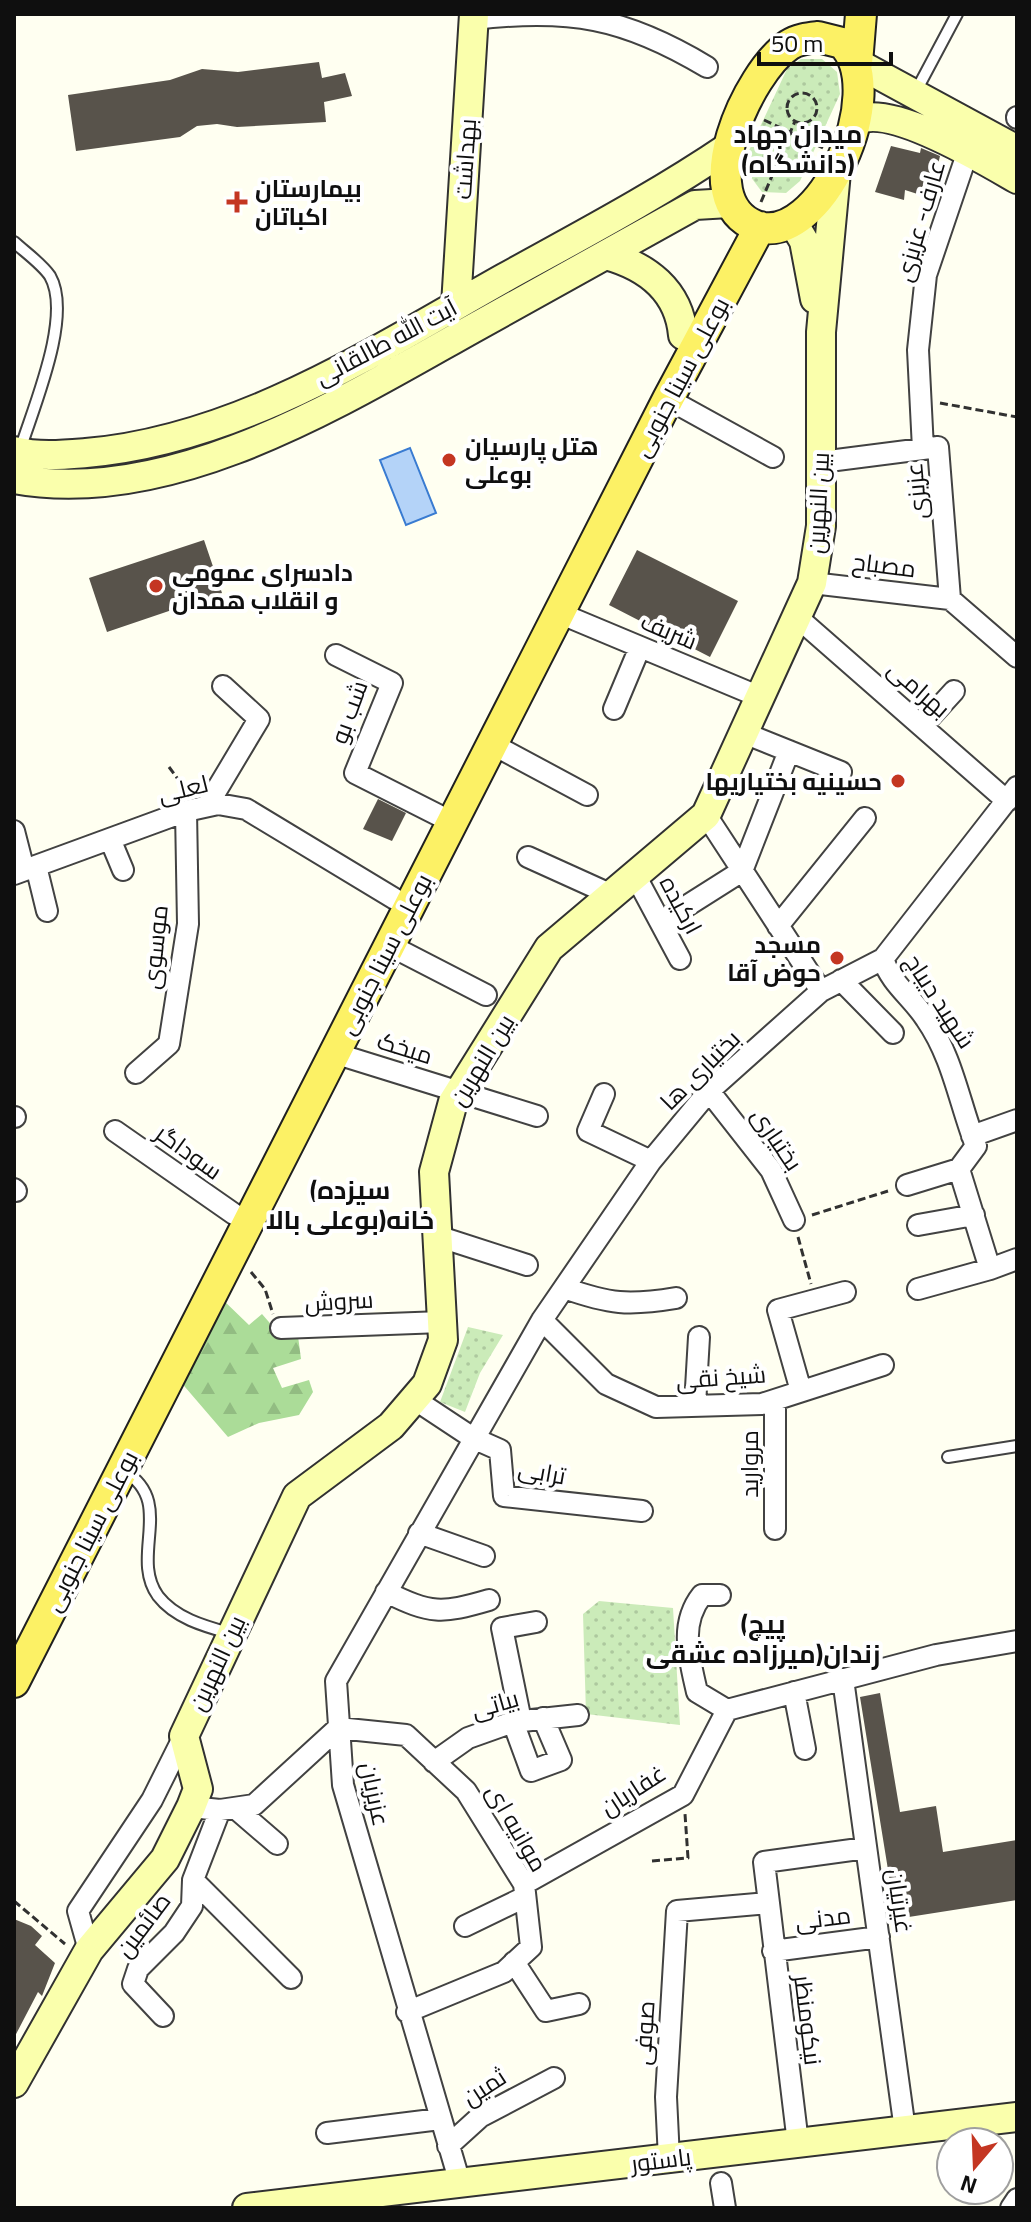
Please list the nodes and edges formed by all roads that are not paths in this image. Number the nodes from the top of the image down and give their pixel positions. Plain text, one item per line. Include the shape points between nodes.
1 (861, 14) edge
2 (957, 14) edge
3 (474, 16) edge
4 (811, 26) edge
5 (857, 63) junction
6 (707, 67) dead end
7 (915, 93) junction
8 (857, 120) junction
9 (730, 146) junction
10 (1017, 150) edge
11 (968, 151) junction
12 (839, 164) junction
13 (1017, 179) edge
14 (746, 219) junction
15 (792, 221) junction
16 (14, 242) edge
17 (564, 245) junction
18 (606, 255) junction
19 (579, 269) junction
20 (456, 305) junction
21 (821, 332) junction
22 (683, 335) junction
23 (668, 399) junction
24 (923, 449) junction
25 (773, 457) dead end
26 (16, 460) edge
27 (821, 462) junction
28 (812, 583) junction
29 (950, 599) junction
30 (559, 613) junction
31 (797, 617) junction
32 (640, 647) junction
33 (336, 655) dead end
34 (1017, 657) edge
35 (223, 686) dead end
36 (954, 691) dead end
37 (760, 697) junction
38 (614, 709) dead end
39 (922, 726) junction
40 (744, 733) junction
41 (492, 744) junction
42 (789, 751) junction
43 (841, 772) dead end
44 (1012, 794) edge
45 (587, 795) dead end
46 (197, 809) junction
47 (438, 815) junction
48 (706, 815) junction
49 (865, 818) dead end
50 (14, 831) edge
51 (110, 839) junction
52 (528, 857) dead end
53 (25, 870) edge
54 (123, 870) dead end
55 (742, 871) junction
56 (635, 875) junction
57 (612, 895) junction
58 (395, 899) junction
59 (47, 911) dead end
60 (663, 921) junction
61 (778, 926) junction
62 (389, 945) junction
63 (680, 959) dead end
64 (883, 959) junction
65 (841, 980) junction
66 (821, 991) junction
67 (486, 995) dead end
68 (893, 1033) dead end
69 (334, 1053) junction
70 (136, 1073) dead end
71 (709, 1091) junction
72 (459, 1092) junction
73 (604, 1094) dead end
74 (537, 1116) dead end
75 (1017, 1120) edge
76 (115, 1131) dead end
77 (972, 1136) junction
78 (651, 1161) junction
79 (959, 1169) junction
80 (907, 1185) road end
81 (234, 1214) junction
82 (974, 1215) junction
83 (794, 1220) road end
84 (918, 1225) dead end
85 (437, 1236) junction
86 (1017, 1259) edge
87 (527, 1265) dead end
88 (990, 1269) junction
89 (564, 1288) junction
90 (918, 1289) dead end
91 (845, 1292) dead end
92 (676, 1298) dead end
93 (542, 1320) junction
94 (442, 1322) junction
95 (281, 1328) road end
96 (699, 1337) dead end
97 (883, 1365) dead end
98 (801, 1391) junction
99 (414, 1399) junction
100 (775, 1400) junction
101 (695, 1405) junction
102 (473, 1438) junction
103 (1017, 1446) edge
104 (948, 1457) dead end
105 (122, 1470) junction
106 (642, 1511) dead end
107 (775, 1529) dead end
108 (419, 1533) junction
109 (484, 1556) dead end
110 (386, 1592) junction
111 (720, 1595) dead end
112 (489, 1600) dead end
113 (536, 1622) dead end
114 (230, 1634) junction
115 (1017, 1641) edge
116 (14, 1646) edge
117 (843, 1679) junction
118 (14, 1682) edge
119 (794, 1692) junction
120 (727, 1710) junction
121 (578, 1715) dead end
122 (543, 1718) junction
123 (517, 1722) junction
124 (338, 1728) junction
125 (184, 1736) junction
126 (805, 1749) dead end
127 (434, 1762) junction
128 (191, 1807) junction
129 (228, 1809) junction
130 (277, 1844) dead end
131 (866, 1848) junction
132 (193, 1880) junction
133 (525, 1891) junction
134 (768, 1903) junction
135 (465, 1926) dead end
136 (879, 1937) junction
137 (773, 1951) junction
138 (87, 1954) junction
139 (514, 1962) junction
140 (291, 1978) dead end
141 (579, 2004) dead end
142 (407, 2012) junction
143 (163, 2016) dead end
144 (554, 2078) dead end
145 (14, 2083) edge
146 (1017, 2117) edge
147 (440, 2119) junction
148 (905, 2130) junction
149 (327, 2133) dead end
150 (798, 2143) junction
151 (448, 2146) junction
152 (669, 2159) junction
153 (460, 2183) junction
154 (721, 2183) dead end
155 (1017, 2199) edge
156 (307, 2204) edge
157 (247, 2208) edge
158 (725, 2208) edge
159 (1011, 2208) edge

1 - 5 main road
2 - 7 lane
3 - 6 street via 574,14 612,22 651,36
3 - 20 main road, بهداشت
4 - 5 main road via 818,37 842,43
4 - 9 main road via 777,56 743,110
5 - 7 main road
5 - 8 main road
7 - 10 main road
8 - 11 main road via 877,116
8 - 12 main road
9 - 14 main road via 725,171
9 - 17 main road, آیت الله طالقانی
11 - 13 main road
11 - 24 street, عارف- عزیزی via 926,275 918,350
12 - 15 main road via 809,209
12 - 21 main road
14 - 15 main road via 772,228
14 - 18 main road, آیت الله طالقانی via 695,205
14 - 22 main road, بوعلی سینا جنوبی
14 - 23 main road, بوعلی سینا جنوبی
15 - 21 main road via 804,241
16 - 26 lane via 49,275 58,300 52,342
17 - 19 main road
17 - 20 main road, آیت الله طالقانی
18 - 19 main road, آیت الله طالقانی
18 - 22 main road via 632,262 655,277 672,298
19 - 26 main road, آیت الله طالقانی via 264,439 191,464 119,479 46,485
20 - 26 main road, آیت الله طالقانی via 252,412 183,436 114,450
21 - 27 main road, بین النهرین
22 - 47 main road, بوعلی سینا جنوبی
23 - 25 street
23 - 30 main road, بوعلی سینا جنوبی
24 - 27 street, عزیزی
24 - 29 street, عزیزی via 938,447
27 - 28 main road, بین النهرین via 821,526
28 - 29 street, مصباح
28 - 31 main road, بین النهرین
29 - 34 street
30 - 32 street, شریف
30 - 41 main road, بوعلی سینا جنوبی
31 - 37 main road, بین النهرین
31 - 39 street, بهرامی
32 - 37 street, شریف
32 - 38 street
33 - 47 street, شب بو via 392,683 355,773
35 - 46 street via 259,719
36 - 39 street
37 - 40 main road, بین النهرین
39 - 44 street, بهرامی
40 - 42 street
40 - 48 main road, بین النهرین
41 - 45 street
41 - 62 main road, بوعلی سینا جنوبی
42 - 43 street
42 - 55 street
44 - 64 street, بختیاری ها
46 - 51 street, لعلی
46 - 58 street, لعلی via 218,804 246,809
46 - 70 street, موسوی via 188,924 169,1044
47 - 58 main road, بوعلی سینا جنوبی
48 - 55 street
48 - 56 main road, بین النهرین
49 - 61 street
50 - 53 street
51 - 53 street, لعلی
51 - 54 street
52 - 57 street
53 - 59 street
55 - 60 street
55 - 61 street
56 - 57 main road, بین النهرین
56 - 60 street, ارکیده
57 - 72 main road, بین النهرین via 549,948
58 - 81 main road, بوعلی سینا جنوبی
60 - 63 street, ارکیده
61 - 66 street
62 - 67 street
62 - 69 main road, بوعلی سینا جنوبی
64 - 65 street, بختیاری ها
64 - 77 street, شهید دیباج via 888,975 926,1018 953,1067
65 - 66 street, بختیاری ها
65 - 68 street
66 - 71 street, بختیاری ها
69 - 72 street, میخک
69 - 105 main road, بوعلی سینا جنوبی
71 - 78 street, بختیاری ها
71 - 83 street, بختیاری via 771,1170
72 - 74 street, میخک
72 - 85 main road, بین النهرین via 434,1172
73 - 78 street via 588,1131
75 - 77 street
76 - 81 street, سوداگر
77 - 79 street via 976,1146
78 - 89 street, بختیاری ها
79 - 80 street
79 - 82 street
81 - 116 main road, بوعلی سینا جنوبی
82 - 84 street
82 - 88 street
85 - 87 street
85 - 94 main road, بین النهرین
86 - 88 street
88 - 90 street
89 - 92 street via 632,1305
89 - 93 street, بختیاری ها
91 - 98 street via 778,1310
93 - 101 street, شیخ نقی via 606,1384 656,1407
93 - 102 street, بختیاری ها
94 - 95 street, سروش
94 - 99 main road, بین النهرین via 443,1340 427,1384
96 - 101 street
97 - 98 street, شیخ نقی
98 - 100 street, شیخ نقی
99 - 102 street
99 - 114 main road, بین النهرین via 391,1426 297,1496
100 - 101 street, شیخ نقی
100 - 107 street, مروارید
102 - 106 street, ترابی via 500,1450 504,1496
102 - 108 street, عزیزیان
103 - 104 lane
105 - 114 lane via 140,1480 151,1509 148,1560 158,1595 189,1621
105 - 118 main road, بوعلی سینا جنوبی
108 - 109 street
108 - 110 street, عزیزیان
110 - 112 street via 416,1607 447,1612
110 - 124 street, عزیزیان via 336,1681
111 - 120 street via 702,1595 689,1612 689,1657 697,1692
113 - 123 street via 502,1628
114 - 125 main road, بین النهرین
115 - 117 street
117 - 119 street
117 - 131 street, غیرتیان
119 - 120 street
119 - 126 street
120 - 133 street, غفاریان via 683,1795
121 - 122 street, بیاتی
122 - 123 street, بیاتی
122 - 123 street via 561,1760 531,1771
123 - 127 street, بیاتی via 468,1738
124 - 127 street, موانیه ای via 406,1735
124 - 129 street via 254,1805
124 - 142 street, عزیزیان via 343,1785
125 - 128 main road, بین النهرین via 198,1789
125 - 138 street via 146,1812 78,1911
127 - 133 street, موانیه ای via 466,1791
128 - 129 street
128 - 138 main road, بین النهرین via 165,1859
129 - 130 street
129 - 132 street, صائمین
131 - 134 street, نیکومنظر via 764,1862
131 - 136 street, غیرتیان
132 - 140 street
132 - 143 street, صائمین via 192,1906 138,1969 133,1984
133 - 135 street, غفاریان
133 - 139 street, موانیه ای via 531,1947
134 - 137 street, نیکومنظر
134 - 152 street, صوفی via 677,1911 666,2083
136 - 137 street, مدنی
136 - 148 street, غیرتیان
137 - 150 street, نیکومنظر
138 - 145 main road, بین النهرین
139 - 141 street via 546,2011
139 - 142 street via 504,1972
142 - 147 street, عزیزیان
144 - 151 street, ثمین via 480,2117
146 - 148 main road, پاستور
147 - 149 street
147 - 151 street, عزیزیان
148 - 150 main road, پاستور
150 - 152 main road, پاستور
151 - 153 street, عزیزیان
152 - 153 main road, پاستور
153 - 156 main road, پاستور
154 - 158 street
155 - 159 street
156 - 157 main road, پاستور

